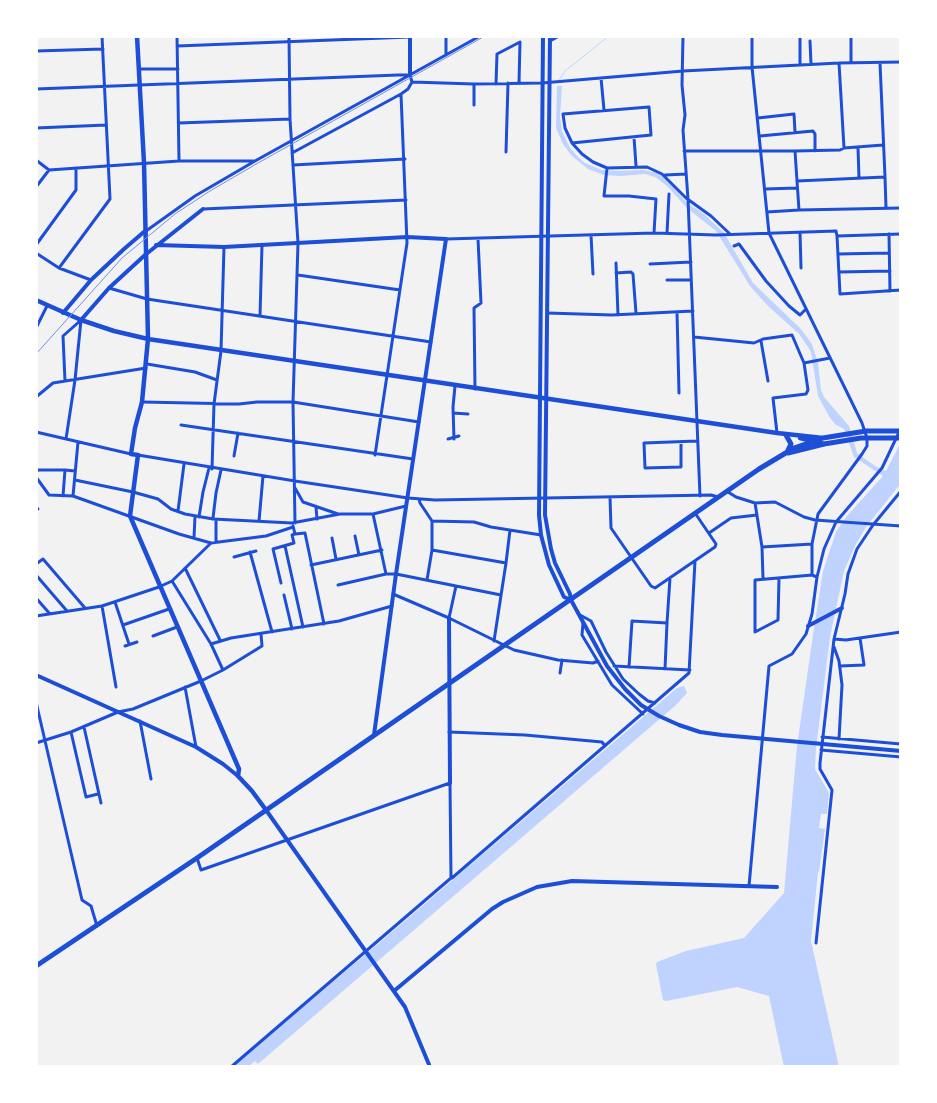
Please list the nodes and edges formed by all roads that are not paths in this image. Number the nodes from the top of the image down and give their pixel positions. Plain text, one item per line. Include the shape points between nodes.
1 (102, 36) edge
2 (137, 36) edge
3 (177, 36) edge
4 (289, 36) edge
5 (446, 36) edge
6 (480, 36) edge
7 (543, 36) edge
8 (559, 36) edge
9 (597, 36) edge
10 (604, 36) edge
11 (683, 36) edge
12 (752, 36) edge
13 (800, 36) edge
14 (851, 36) edge
15 (410, 37) edge
16 (550, 39) edge
17 (810, 41) dead end
18 (289, 42) junction
19 (177, 46) junction
20 (103, 49) junction
21 (36, 51) edge
22 (446, 55) junction
23 (851, 62) junction
24 (901, 62) edge
25 (839, 63) junction
26 (880, 63) junction
27 (811, 64) junction
28 (800, 65) junction
29 (752, 68) junction
30 (139, 69) junction
31 (178, 69) junction
32 (683, 71) junction
33 (410, 75) junction
34 (601, 78) junction
35 (290, 79) junction
36 (412, 82) junction
37 (549, 82) junction
38 (508, 83) junction
39 (519, 83) junction
40 (542, 83) junction
41 (179, 84) junction
42 (474, 84) junction
43 (496, 84) junction
44 (140, 85) junction
45 (104, 86) junction
46 (36, 89) edge
47 (401, 94) junction
48 (474, 105) dead end
49 (604, 110) junction
50 (758, 118) junction
51 (290, 119) junction
52 (179, 123) junction
53 (106, 126) junction
54 (36, 128) edge
55 (795, 132) junction
56 (760, 136) junction
57 (634, 137) junction
58 (292, 140) junction
59 (572, 143) junction
60 (884, 145) junction
61 (844, 148) junction
62 (858, 148) junction
63 (684, 151) junction
64 (795, 151) junction
65 (816, 151) junction
66 (506, 152) dead end
67 (762, 152) junction
68 (292, 153) junction
69 (36, 160) edge
70 (405, 160) junction
71 (180, 161) junction
72 (255, 161) junction
73 (144, 163) junction
74 (293, 165) junction
75 (108, 166) junction
76 (636, 166) junction
77 (76, 168) junction
78 (607, 168) junction
79 (50, 170) junction
80 (686, 174) junction
81 (664, 175) junction
82 (885, 177) junction
83 (859, 178) junction
84 (797, 181) junction
85 (36, 187) edge
86 (797, 188) junction
87 (765, 189) junction
88 (669, 194) dead end
89 (688, 199) junction
90 (406, 200) junction
91 (296, 205) junction
92 (886, 208) junction
93 (901, 208) edge
94 (203, 209) joint
95 (799, 210) junction
96 (767, 212) junction
97 (145, 231) junction
98 (800, 232) junction
99 (654, 233) junction
100 (667, 233) junction
101 (769, 233) junction
102 (730, 234) junction
103 (889, 234) junction
104 (901, 234) edge
105 (591, 235) junction
106 (689, 235) junction
107 (547, 236) junction
108 (837, 236) junction
109 (407, 237) junction
110 (541, 237) junction
111 (446, 239) junction
112 (478, 239) junction
113 (298, 242) junction
114 (36, 245) edge
115 (156, 245) junction
116 (262, 245) junction
117 (734, 246) dead end
118 (224, 247) junction
119 (890, 253) junction
120 (36, 254) edge
121 (838, 254) junction
122 (146, 255) junction
123 (690, 262) junction
124 (616, 263) dead end
125 (650, 264) dead end
126 (59, 268) junction
127 (801, 268) dead end
128 (890, 271) junction
129 (839, 272) junction
130 (616, 273) junction
131 (593, 274) dead end
132 (298, 275) junction
133 (91, 280) junction
134 (667, 280) dead end
135 (691, 280) junction
136 (109, 288) junction
137 (400, 290) junction
138 (890, 290) junction
139 (901, 290) edge
140 (147, 299) junction
141 (36, 300) edge
142 (47, 306) junction
143 (806, 309) junction
144 (223, 310) junction
145 (693, 311) junction
146 (677, 312) junction
147 (63, 313) junction
148 (547, 313) junction
149 (636, 313) junction
150 (618, 315) junction
151 (260, 316) junction
152 (81, 320) junction
153 (296, 322) junction
154 (37, 325) edge
155 (393, 336) junction
156 (694, 337) junction
157 (148, 339) junction
158 (761, 341) junction
159 (431, 342) junction
160 (221, 351) junction
161 (830, 358) junction
162 (295, 362) junction
163 (804, 363) junction
164 (146, 366) junction
165 (388, 376) junction
166 (75, 380) junction
167 (217, 380) junction
168 (768, 380) dead end
169 (65, 381) junction
170 (426, 381) junction
171 (455, 386) junction
172 (474, 389) junction
173 (679, 393) dead end
174 (36, 397) edge
175 (540, 398) junction
176 (546, 399) junction
177 (142, 402) junction
178 (293, 402) junction
179 (214, 404) junction
180 (453, 413) junction
181 (468, 414) dead end
182 (381, 416) junction
183 (698, 421) junction
184 (419, 422) junction
185 (181, 425) dead end
186 (213, 430) junction
187 (900, 430) edge
188 (36, 432) edge
189 (238, 434) junction
190 (777, 434) junction
191 (786, 435) junction
192 (459, 436) dead end
193 (864, 436) junction
194 (454, 438) junction
195 (823, 438) junction
196 (898, 438) edge
197 (66, 439) junction
198 (448, 439) dead end
199 (697, 441) junction
200 (813, 441) junction
201 (78, 442) junction
202 (294, 442) junction
203 (681, 442) junction
204 (824, 444) junction
205 (787, 453) junction
206 (131, 454) junction
207 (138, 455) junction
208 (376, 455) junction
209 (234, 456) dead end
210 (413, 459) junction
211 (184, 464) junction
212 (211, 468) junction
213 (65, 470) junction
214 (221, 470) junction
215 (75, 471) junction
216 (36, 473) edge
217 (263, 476) junction
218 (36, 477) edge
219 (75, 480) junction
220 (295, 481) junction
221 (295, 487) junction
222 (901, 491) edge
223 (133, 492) junction
224 (728, 492) junction
225 (63, 496) junction
226 (73, 496) junction
227 (700, 496) junction
228 (610, 497) junction
229 (719, 497) junction
230 (408, 498) junction
231 (538, 498) junction
232 (545, 498) junction
233 (419, 499) junction
234 (755, 503) junction
235 (406, 506) junction
236 (316, 507) junction
237 (178, 511) junction
238 (340, 514) junction
239 (374, 514) junction
240 (695, 514) junction
241 (757, 515) junction
242 (130, 516) junction
243 (198, 516) junction
244 (215, 519) junction
245 (317, 519) junction
246 (816, 520) junction
247 (259, 521) junction
248 (432, 521) junction
249 (836, 522) junction
250 (294, 524) junction
251 (873, 525) junction
252 (901, 526) edge
253 (510, 530) junction
254 (709, 533) junction
255 (295, 534) junction
256 (541, 535) junction
257 (355, 536) dead end
258 (194, 538) junction
259 (332, 538) dead end
260 (214, 542) junction
261 (812, 544) junction
262 (285, 546) junction
263 (762, 547) junction
264 (382, 550) junction
265 (432, 550) junction
266 (256, 551) dead end
267 (250, 552) junction
268 (359, 555) junction
269 (234, 557) dead end
270 (631, 558) junction
271 (336, 560) junction
272 (695, 561) junction
273 (506, 563) junction
274 (36, 564) edge
275 (311, 565) junction
276 (185, 568) junction
277 (386, 574) junction
278 (396, 574) junction
279 (36, 575) edge
280 (812, 576) junction
281 (817, 576) junction
282 (670, 578) junction
283 (764, 578) junction
284 (779, 578) junction
285 (427, 580) junction
286 (172, 581) junction
287 (280, 583) dead end
288 (338, 585) dead end
289 (456, 586) junction
290 (159, 587) junction
291 (393, 594) junction
292 (284, 595) dead end
293 (501, 595) junction
294 (36, 598) edge
295 (571, 600) junction
296 (115, 602) junction
297 (102, 606) junction
298 (392, 606) junction
299 (85, 608) junction
300 (842, 608) junction
301 (169, 609) junction
302 (67, 611) junction
303 (50, 614) junction
304 (579, 615) junction
305 (36, 616) edge
306 (449, 618) junction
307 (583, 623) junction
308 (667, 623) junction
309 (324, 624) junction
310 (123, 625) junction
311 (808, 626) junction
312 (303, 627) junction
313 (177, 628) junction
314 (292, 630) junction
315 (272, 632) junction
316 (901, 632) edge
317 (261, 634) junction
318 (153, 636) dead end
319 (860, 638) junction
320 (834, 639) junction
321 (220, 640) junction
322 (494, 641) junction
323 (137, 642) dead end
324 (129, 644) junction
325 (212, 644) junction
326 (504, 645) junction
327 (125, 646) dead end
328 (834, 647) junction
329 (562, 660) junction
330 (598, 661) junction
331 (614, 666) junction
332 (840, 666) junction
333 (630, 667) junction
334 (665, 669) junction
335 (223, 670) junction
336 (690, 670) junction
337 (560, 673) dead end
338 (36, 675) edge
339 (201, 681) junction
340 (449, 683) junction
341 (116, 687) dead end
342 (185, 687) junction
343 (36, 702) edge
344 (655, 703) junction
345 (118, 712) junction
346 (643, 714) junction
347 (140, 721) junction
348 (84, 727) junction
349 (71, 732) junction
350 (449, 732) junction
351 (374, 735) junction
352 (822, 737) junction
353 (839, 739) junction
354 (45, 741) junction
355 (36, 744) edge
356 (901, 744) edge
357 (605, 746) junction
358 (196, 747) junction
359 (821, 750) junction
360 (901, 751) edge
361 (901, 757) edge
362 (238, 776) junction
363 (151, 779) dead end
364 (450, 783) junction
365 (98, 794) junction
366 (101, 803) dead end
367 (266, 810) junction
368 (287, 839) junction
369 (197, 858) junction
370 (451, 878) junction
371 (749, 886) junction
372 (777, 887) dead end
373 (97, 926) junction
374 (816, 943) dead end
375 (366, 951) junction
376 (36, 966) edge
377 (394, 991) junction
378 (231, 1067) edge
379 (430, 1067) edge

1 - 20 street
2 - 30 main road
3 - 19 street
4 - 18 street
5 - 22 street
6 - 22 street
7 - 40 street
8 - 16 street
9 - 10 street
11 - 32 street
12 - 29 street
13 - 28 street
14 - 23 street
15 - 18 street
15 - 33 street
16 - 37 street
17 - 27 street
18 - 19 street
18 - 35 street
19 - 31 street
20 - 21 street
20 - 45 street
22 - 33 street
23 - 25 street
23 - 26 street
24 - 26 street
25 - 27 street
25 - 61 street
26 - 60 street
27 - 28 street
28 - 29 street
29 - 32 street
29 - 50 street
30 - 31 street
30 - 44 main road
31 - 41 street
32 - 34 street
32 - 63 street
33 - 35 street
33 - 36 street
33 - 58 street
34 - 37 street
34 - 49 street
35 - 41 street
35 - 51 street
36 - 42 street
36 - 47 street
37 - 40 street
37 - 107 street
38 - 39 street
38 - 43 street
38 - 66 street
39 - 40 street
39 - 43 street via 520,42 497,54
40 - 110 street
41 - 44 street
41 - 52 street
42 - 43 street
42 - 48 street
44 - 45 street
44 - 73 main road
45 - 46 street
45 - 53 street
47 - 68 street
47 - 70 street
49 - 57 street via 648,106 651,135
49 - 59 street via 564,114 565,128
50 - 55 street via 794,114
50 - 56 street
51 - 52 street
51 - 58 street
52 - 71 street
53 - 54 street
53 - 75 street
55 - 56 street
55 - 65 street via 813,131
56 - 67 street
57 - 59 street
57 - 76 street
58 - 68 street
58 - 72 street
59 - 78 street via 593,162
60 - 62 street
60 - 82 street
61 - 62 street
61 - 65 street
62 - 83 street
63 - 67 street
63 - 80 street
64 - 65 street
64 - 67 street
64 - 84 street
67 - 87 street
68 - 74 street
69 - 79 street
70 - 74 street
70 - 90 street
71 - 72 street
71 - 73 street
72 - 97 street via 195,196
73 - 75 street
73 - 97 main road
74 - 91 street
75 - 77 street
75 - 126 street via 110,199
76 - 78 street
76 - 81 street
77 - 79 street
77 - 114 street via 76,190
78 - 99 street via 604,196 656,199
79 - 85 street
80 - 81 street
80 - 89 street
81 - 89 street
82 - 83 street
82 - 92 street
83 - 84 street
84 - 86 street
86 - 87 street
86 - 95 street
87 - 96 street
88 - 100 street
89 - 102 street
89 - 106 street
90 - 91 street
90 - 109 street
91 - 94 street
91 - 113 street
92 - 93 street
92 - 95 street
94 - 115 street
95 - 96 street
96 - 101 street
97 - 122 main road
97 - 133 street
98 - 101 street
98 - 108 street via 836,231
98 - 127 street
99 - 100 street
99 - 105 street
100 - 106 street
101 - 102 street
101 - 143 street
102 - 106 street
103 - 104 street
103 - 108 street
103 - 119 street
105 - 107 street
105 - 131 street
106 - 123 street
107 - 110 street
107 - 148 street
108 - 121 street
109 - 111 street
109 - 113 street
109 - 137 street
110 - 112 street
110 - 175 street
111 - 112 street
111 - 159 street
112 - 172 street via 481,303 474,308
113 - 116 street
113 - 132 street
115 - 118 street
115 - 122 street
116 - 118 street
116 - 151 street
117 - 143 street via 739,244 789,306 800,315
118 - 144 street
119 - 121 street
119 - 128 street
120 - 126 street
121 - 129 street
122 - 136 street
122 - 140 main road
123 - 125 street
123 - 135 street
124 - 130 street
126 - 133 street
128 - 129 street
128 - 138 street
129 - 138 street via 840,294
130 - 149 street via 633,274
130 - 150 street
132 - 137 street
132 - 153 street
133 - 147 street
134 - 135 street
135 - 145 street
136 - 140 street
136 - 152 street
137 - 155 street
138 - 139 street
140 - 144 street
140 - 157 main road
141 - 142 main road
142 - 147 main road
142 - 154 street
143 - 161 street
144 - 151 street
144 - 160 street
145 - 146 street
145 - 156 street
146 - 149 street
146 - 173 street
147 - 152 main road
148 - 150 street
148 - 176 street
149 - 150 street
151 - 153 street
152 - 157 main road
152 - 166 street
152 - 169 street via 63,336
153 - 155 street
153 - 162 street
155 - 159 street
155 - 165 street
156 - 158 street
156 - 183 street
157 - 160 main road
157 - 164 main road
158 - 163 street via 792,335
158 - 168 street
159 - 170 street
160 - 162 main road
160 - 167 street
161 - 163 street
161 - 193 street
162 - 165 main road
162 - 178 street
163 - 190 street via 806,394 773,398
164 - 166 street
164 - 167 street via 186,370
164 - 177 main road
165 - 170 main road
165 - 182 street
166 - 169 street
166 - 197 street
167 - 179 street
169 - 174 street via 53,383
170 - 171 main road
170 - 184 street
171 - 172 main road
171 - 180 street
172 - 175 main road
175 - 176 main road
175 - 231 street
176 - 183 main road
176 - 232 street
177 - 179 street
177 - 206 main road
178 - 179 street
178 - 182 street
178 - 202 street
179 - 186 street
180 - 181 street
180 - 194 street
182 - 184 street
182 - 208 street
183 - 190 main road
183 - 199 street
184 - 210 street
185 - 186 street
186 - 189 street
186 - 212 street
187 - 193 highway
187 - 196 street
188 - 197 street
189 - 202 street
189 - 209 street
190 - 191 main road
191 - 195 main road
191 - 200 main road
191 - 205 highway via 791,444
192 - 194 street
193 - 195 highway via 858,432
193 - 196 highway
193 - 204 highway
193 - 246 street via 867,446
194 - 198 street
195 - 200 highway
196 - 249 street via 877,475
197 - 201 street
199 - 203 street
199 - 227 street
200 - 204 main road
200 - 205 highway
201 - 206 street
201 - 215 street
202 - 208 street
202 - 220 street
203 - 203 street via 644,443 645,468 681,467
204 - 205 highway
205 - 224 highway via 759,468
206 - 207 main road
207 - 211 street
207 - 223 main road
208 - 210 street
210 - 230 street
211 - 212 street
211 - 237 street
212 - 214 street
212 - 243 street
213 - 215 street
213 - 216 street via 38,470
213 - 225 street
214 - 217 street
214 - 244 street
215 - 219 street
217 - 220 street
217 - 247 street
218 - 225 street via 49,495
219 - 223 street
219 - 226 street
220 - 221 street
220 - 230 street
221 - 236 street via 303,502
221 - 250 street
222 - 251 street
223 - 237 street via 158,499
223 - 242 main road
224 - 229 highway
224 - 234 street
225 - 226 street
226 - 242 street
227 - 228 street
227 - 229 street
228 - 232 street
228 - 270 street via 611,528
229 - 240 highway
230 - 233 street
230 - 235 street
231 - 232 street
231 - 233 street
231 - 256 street
232 - 295 street via 551,549
233 - 248 street
234 - 241 street
234 - 246 street via 775,502
235 - 239 street
235 - 278 street
236 - 238 street
236 - 245 street
237 - 243 street
238 - 239 street
238 - 245 street
239 - 264 street
240 - 254 street
240 - 270 highway
241 - 254 street via 731,518
241 - 263 street
242 - 258 street
242 - 290 main road
243 - 244 street
243 - 258 street
244 - 247 street
244 - 260 street
245 - 250 street
246 - 249 street
246 - 261 street
247 - 250 street
248 - 253 street via 474,522
248 - 265 street
249 - 251 street
249 - 281 street
250 - 255 street
250 - 260 street via 266,536
251 - 252 street
251 - 300 street via 854,556
253 - 256 street
253 - 273 street
254 - 272 street via 715,547
255 - 262 street via 292,535 294,543
255 - 275 street via 304,533
256 - 295 street via 549,565 564,597
257 - 268 street
258 - 260 street
259 - 271 street
260 - 276 street
261 - 263 street
261 - 280 street
262 - 287 street via 273,549
262 - 312 street
263 - 283 street
264 - 268 street
264 - 277 street
265 - 273 street
265 - 285 street
266 - 267 street
267 - 269 street
267 - 315 street
268 - 271 street
270 - 282 street via 651,586 655,588
270 - 295 highway
271 - 275 street
272 - 282 street
272 - 336 street
273 - 293 street
274 - 299 street via 44,558
275 - 309 street
276 - 286 street
276 - 321 street
277 - 278 street
277 - 288 street
278 - 285 street
278 - 291 street
279 - 302 street
280 - 281 street
280 - 284 street
281 - 311 street
282 - 308 street
283 - 284 street
283 - 284 street via 755,580 755,632 778,620
285 - 289 street
286 - 290 street
286 - 325 street
289 - 293 street
289 - 306 street
290 - 296 street
290 - 301 main road
291 - 298 street
291 - 306 street
292 - 314 street
293 - 322 street
294 - 303 street
295 - 304 street
295 - 326 highway
296 - 297 street
296 - 310 street
297 - 299 street
297 - 341 street
298 - 309 street
298 - 351 street
299 - 302 street
300 - 311 street
300 - 320 street
301 - 310 street
301 - 313 main road
302 - 303 street
303 - 305 street
304 - 307 street
304 - 331 street via 591,621
306 - 322 street
306 - 340 street
307 - 330 street via 582,635
307 - 360 street via 607,666 625,689 641,705 679,725 700,732
308 - 333 street via 632,621
308 - 334 street
309 - 312 street
310 - 324 street
311 - 371 street via 792,654 769,666
312 - 314 street
313 - 318 street
313 - 339 main road
314 - 315 street
315 - 317 street
316 - 319 street
317 - 321 street
317 - 335 street via 262,646
319 - 320 street
319 - 332 street via 864,665
320 - 328 street
321 - 325 street
322 - 326 street
323 - 324 street
324 - 327 street
325 - 335 street
326 - 329 street via 538,657
326 - 340 highway
328 - 332 street
328 - 352 street
329 - 330 street
329 - 337 street
330 - 346 street via 612,685
331 - 333 street
331 - 344 street via 633,689
332 - 353 street
333 - 334 street
334 - 336 street
335 - 339 street
336 - 344 street
338 - 345 street
339 - 342 street
339 - 362 main road via 239,769
340 - 350 street
340 - 351 highway
342 - 345 street
342 - 358 street
343 - 354 street
344 - 346 street
345 - 347 street
345 - 348 street
346 - 357 street
347 - 358 street
347 - 363 street
348 - 349 street
348 - 365 street
349 - 354 street
349 - 365 street via 86,797
350 - 357 street via 525,735 602,742
350 - 364 street
351 - 367 highway
352 - 353 street
352 - 359 street
353 - 356 street
354 - 355 street
354 - 373 street via 82,900 91,906
357 - 370 street
358 - 362 street
359 - 361 street
359 - 374 street via 820,769 832,790
362 - 367 main road
364 - 368 street
364 - 370 street
365 - 366 street
367 - 368 street
367 - 369 highway
368 - 369 street via 202,870
368 - 375 street
369 - 373 highway
370 - 375 street
371 - 372 street
371 - 377 street via 572,881 536,888 492,909
373 - 376 highway
375 - 377 street
375 - 378 street
377 - 379 street via 404,1006

